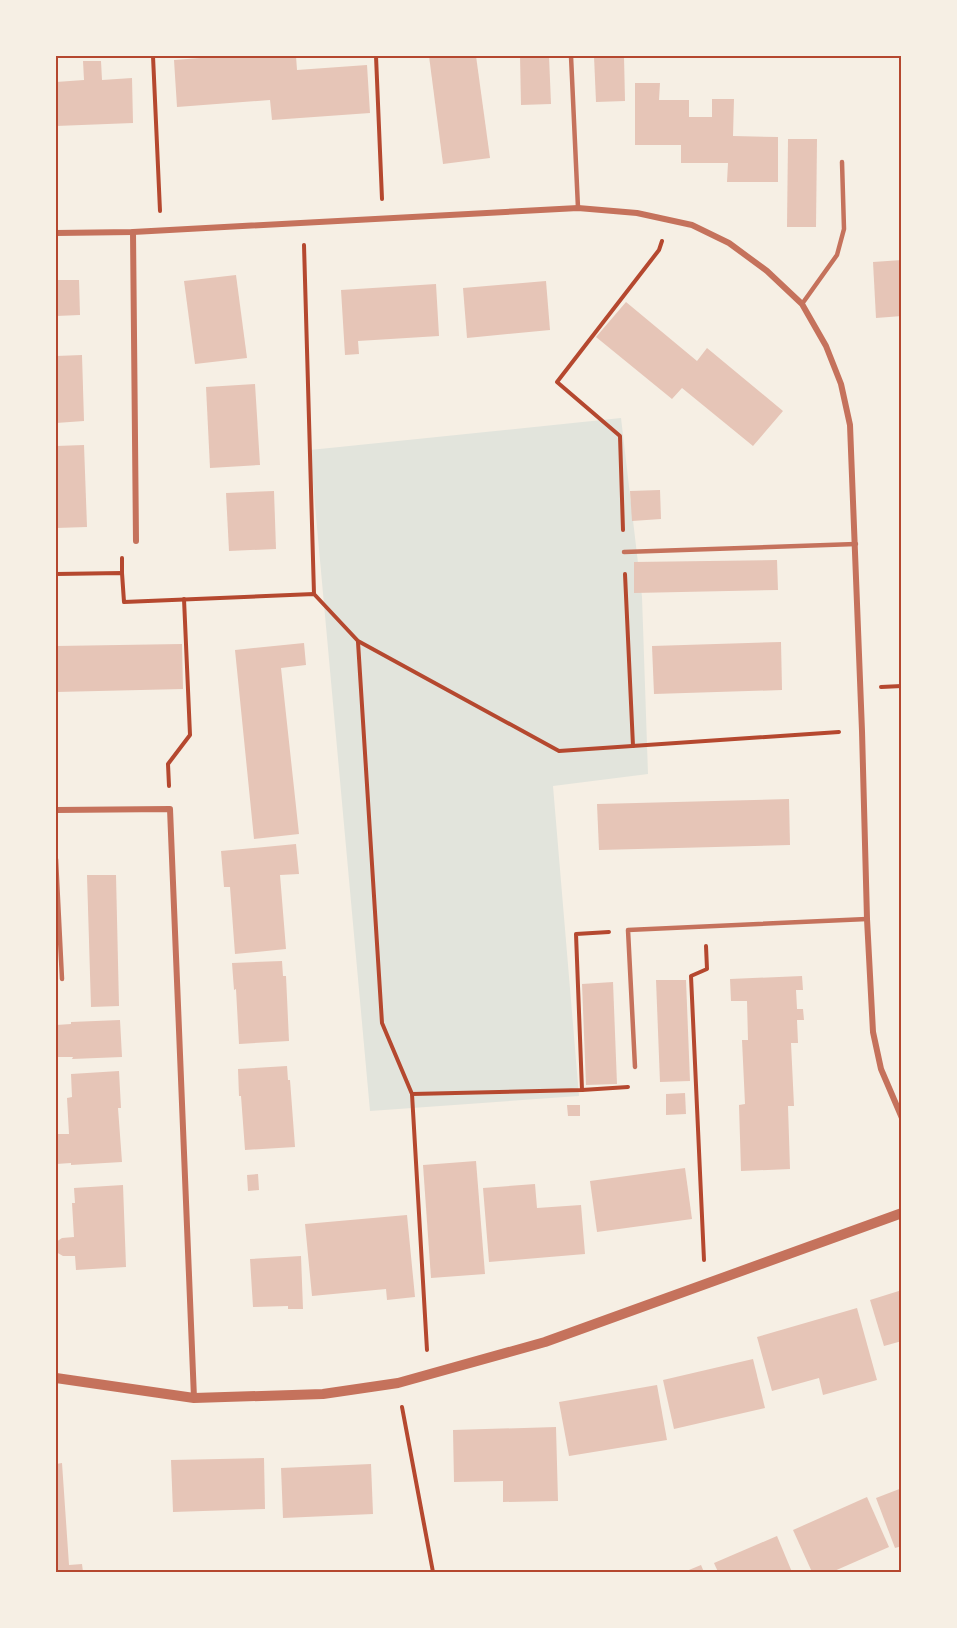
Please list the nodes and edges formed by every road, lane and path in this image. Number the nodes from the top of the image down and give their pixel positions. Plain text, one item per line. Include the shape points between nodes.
1 (153, 56) edge
2 (376, 56) edge
3 (571, 56) edge
4 (842, 162) dead end
5 (578, 208) junction
6 (383, 219) junction
7 (669, 221) junction
8 (303, 223) junction
9 (161, 231) junction
10 (133, 232) junction
11 (56, 233) edge
12 (802, 304) junction
13 (136, 541) dead end
14 (856, 544) junction
15 (624, 552) junction
16 (56, 574) edge
17 (314, 594) junction
18 (184, 599) junction
19 (358, 641) junction
20 (862, 731) junction
21 (633, 746) junction
22 (170, 809) junction
23 (56, 810) edge
24 (56, 859) edge
25 (867, 919) junction
26 (705, 927) junction
27 (628, 930) junction
28 (62, 979) dead end
29 (634, 1067) joint
30 (582, 1090) junction
31 (412, 1094) junction
32 (902, 1118) edge
33 (902, 1213) edge
34 (705, 1284) junction
35 (428, 1375) junction
36 (56, 1378) edge
37 (398, 1383) junction
38 (194, 1398) junction
39 (433, 1572) edge

1 - 9 path
2 - 6 path
3 - 5 lane
4 - 12 lane via 844,229 837,255
5 - 6 street
5 - 7 street via 637,213
6 - 8 street
7 - 12 street via 692,225 729,243
7 - 15 path via 659,250 557,382 620,436
8 - 9 street
8 - 17 path
9 - 10 street
10 - 11 street
10 - 13 street
12 - 14 street via 826,346 841,384 850,425
14 - 15 lane
14 - 20 street
15 - 21 path
16 - 18 path via 122,573 124,602
17 - 18 path
17 - 19 path
18 - 22 path via 190,735 168,764
19 - 21 path via 559,751
19 - 31 path via 382,1023
20 - 21 path
20 - 25 street
22 - 23 street
22 - 38 street
24 - 28 lane
25 - 26 lane
25 - 32 street via 873,1032 881,1069
26 - 27 lane
26 - 34 path via 707,969 691,975
27 - 29 lane
27 - 30 path via 576,934
29 - 30 path via 633,1087
30 - 31 path
31 - 35 path
33 - 34 street
34 - 35 street via 545,1342
35 - 37 street
36 - 38 street
37 - 38 street via 323,1394
37 - 39 path

